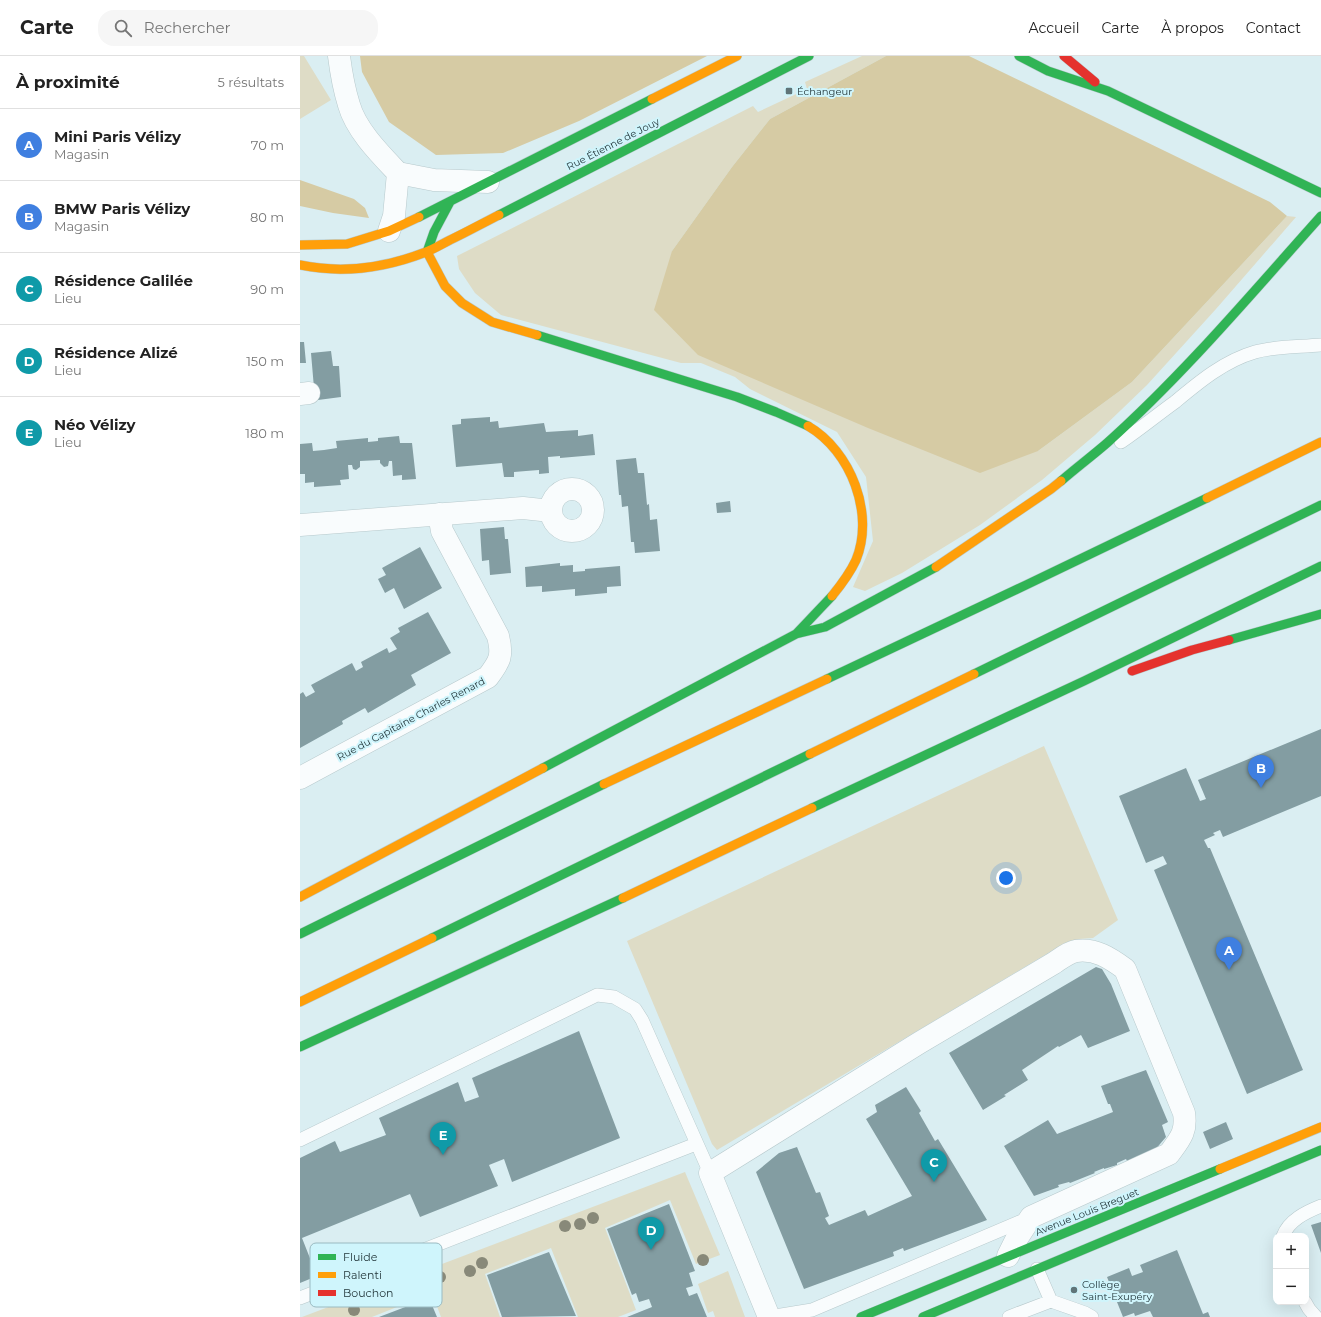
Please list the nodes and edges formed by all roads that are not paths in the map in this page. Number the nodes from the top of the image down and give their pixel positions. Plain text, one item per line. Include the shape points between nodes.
1 (339, 56) edge
2 (737, 56) edge
3 (809, 56) edge
4 (1019, 56) edge
5 (1064, 56) edge
6 (1108, 91) junction
7 (398, 173) junction
8 (488, 182) junction
9 (1321, 193) edge
10 (450, 202) junction
11 (1321, 216) edge
12 (389, 231) junction
13 (300, 246) edge
14 (427, 252) junction
15 (300, 265) edge
16 (1321, 345) edge
17 (1321, 442) edge
18 (1051, 489) junction
19 (1321, 505) edge
20 (551, 511) dead end
21 (438, 514) junction
22 (300, 525) edge
23 (1321, 566) edge
24 (1321, 614) edge
25 (796, 634) junction
26 (1125, 674) dead end
27 (1111, 678) dead end
28 (1084, 681) junction
29 (300, 778) edge
30 (300, 897) edge
31 (300, 934) edge
32 (300, 1002) edge
33 (300, 1047) edge
34 (1321, 1127) edge
35 (300, 1140) edge
36 (696, 1144) junction
37 (1321, 1150) edge
38 (710, 1173) junction
39 (1321, 1206) edge
40 (1031, 1217) junction
41 (1285, 1233) edge
42 (441, 1243) edge
43 (1008, 1256) junction
44 (1037, 1269) junction
45 (310, 1294) edge
46 (300, 1298) edge
47 (1052, 1301) junction
48 (1306, 1305) edge
49 (769, 1317) edge
50 (861, 1317) edge
51 (923, 1317) edge
52 (1009, 1317) edge
53 (1092, 1317) edge
54 (1316, 1317) edge

1 - 7 street via 349,106 362,132
2 - 8 main road
3 - 14 main road, Rue Étienne de Jouy
4 - 6 main road via 1048,71
5 - 6 main road
6 - 9 main road
7 - 8 street via 434,180
7 - 12 street via 394,216
8 - 10 main road
10 - 12 main road
10 - 14 main road
11 - 18 main road via 1149,403 1107,443
12 - 13 main road via 347,244
14 - 15 main road, Rue Étienne de Jouy via 396,263 360,269 312,269
14 - 25 main road via 452,295 492,322 769,408 804,424 820,434 832,446 852,477 858,493 862,528 860,544 856,560 836,592
16 - 18 lane via 1255,352 1236,360 1200,382 1124,440
17 - 31 main road via 627,773
18 - 25 main road via 941,564 825,627
19 - 32 main road
20 - 21 street via 523,508
21 - 22 street
21 - 29 street, Rue du Capitaine Charles Renard via 442,531 498,636 502,650 498,663 488,677
23 - 28 main road
24 - 26 main road via 1192,650
25 - 30 main road
27 - 28 main road
28 - 33 main road
34 - 43 main road, Avenue Louis Breguet
35 - 36 lane via 597,996 614,997 635,1009
36 - 38 lane
36 - 42 lane
37 - 44 main road
38 - 40 street via 918,1043 1054,963 1075,951 1093,951 1109,957 1124,969 1184,1113 1186,1125 1169,1154
38 - 49 street
39 - 41 lane via 1290,1223
40 - 43 street
40 - 49 lane via 812,1310
43 - 50 main road, Avenue Louis Breguet
44 - 47 lane
44 - 51 main road
45 - 46 lane
47 - 52 lane
47 - 53 lane
48 - 54 lane

